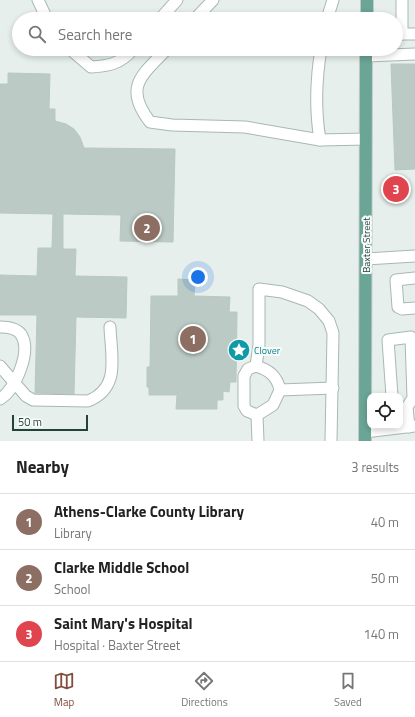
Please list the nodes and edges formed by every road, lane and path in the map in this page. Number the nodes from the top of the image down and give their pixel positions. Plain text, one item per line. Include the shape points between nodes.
1 (38, 0) edge
2 (177, 0) edge
3 (213, 0) edge
4 (333, 0) edge
5 (367, 0) edge
6 (402, 0) edge
7 (44, 12) edge
8 (166, 12) edge
9 (202, 12) edge
10 (329, 12) edge
11 (367, 12) edge
12 (401, 12) edge
13 (403, 34) edge
14 (415, 34) edge
15 (403, 54) edge
16 (415, 54) edge
17 (78, 56) edge
18 (126, 56) edge
19 (160, 56) edge
20 (320, 56) edge
21 (366, 56) edge
22 (366, 139) junction
23 (320, 140) junction
24 (415, 256) edge
25 (366, 259) junction
26 (415, 278) edge
27 (415, 308) edge
28 (0, 327) edge
29 (110, 327) dead end
30 (0, 366) edge
31 (256, 366) junction
32 (15, 382) junction
33 (333, 388) junction
34 (280, 390) junction
35 (392, 393) edge
36 (0, 399) edge
37 (404, 407) edge
38 (257, 414) junction
39 (412, 426) edge
40 (365, 437) edge
41 (258, 441) edge
42 (331, 441) edge

1 - 7 street
2 - 8 street
3 - 9 street
4 - 10 street
5 - 11 main road
6 - 12 street
13 - 14 street
15 - 16 street
17 - 18 street via 91,67 109,66
19 - 23 street via 139,78 136,95 140,110 150,122 245,127
20 - 23 street via 316,116
21 - 22 main road, Baxter Street
22 - 23 street
22 - 25 main road, Baxter Street
24 - 25 street
25 - 40 main road, Baxter Street
26 - 27 street via 396,280 399,309
28 - 32 street via 11,328 22,336 24,360
29 - 32 street via 112,374 109,385 96,398 88,401 38,401 26,396
30 - 32 street
31 - 33 street via 259,345 259,289 297,296 319,308 331,325
31 - 34 street via 269,371 275,377
31 - 38 street via 248,369 244,376 244,406 247,411
32 - 36 street
33 - 34 street
33 - 42 street
34 - 38 street via 273,405
35 - 37 street via 388,340 411,338 413,398
37 - 39 street
38 - 41 street
39 - 40 street

